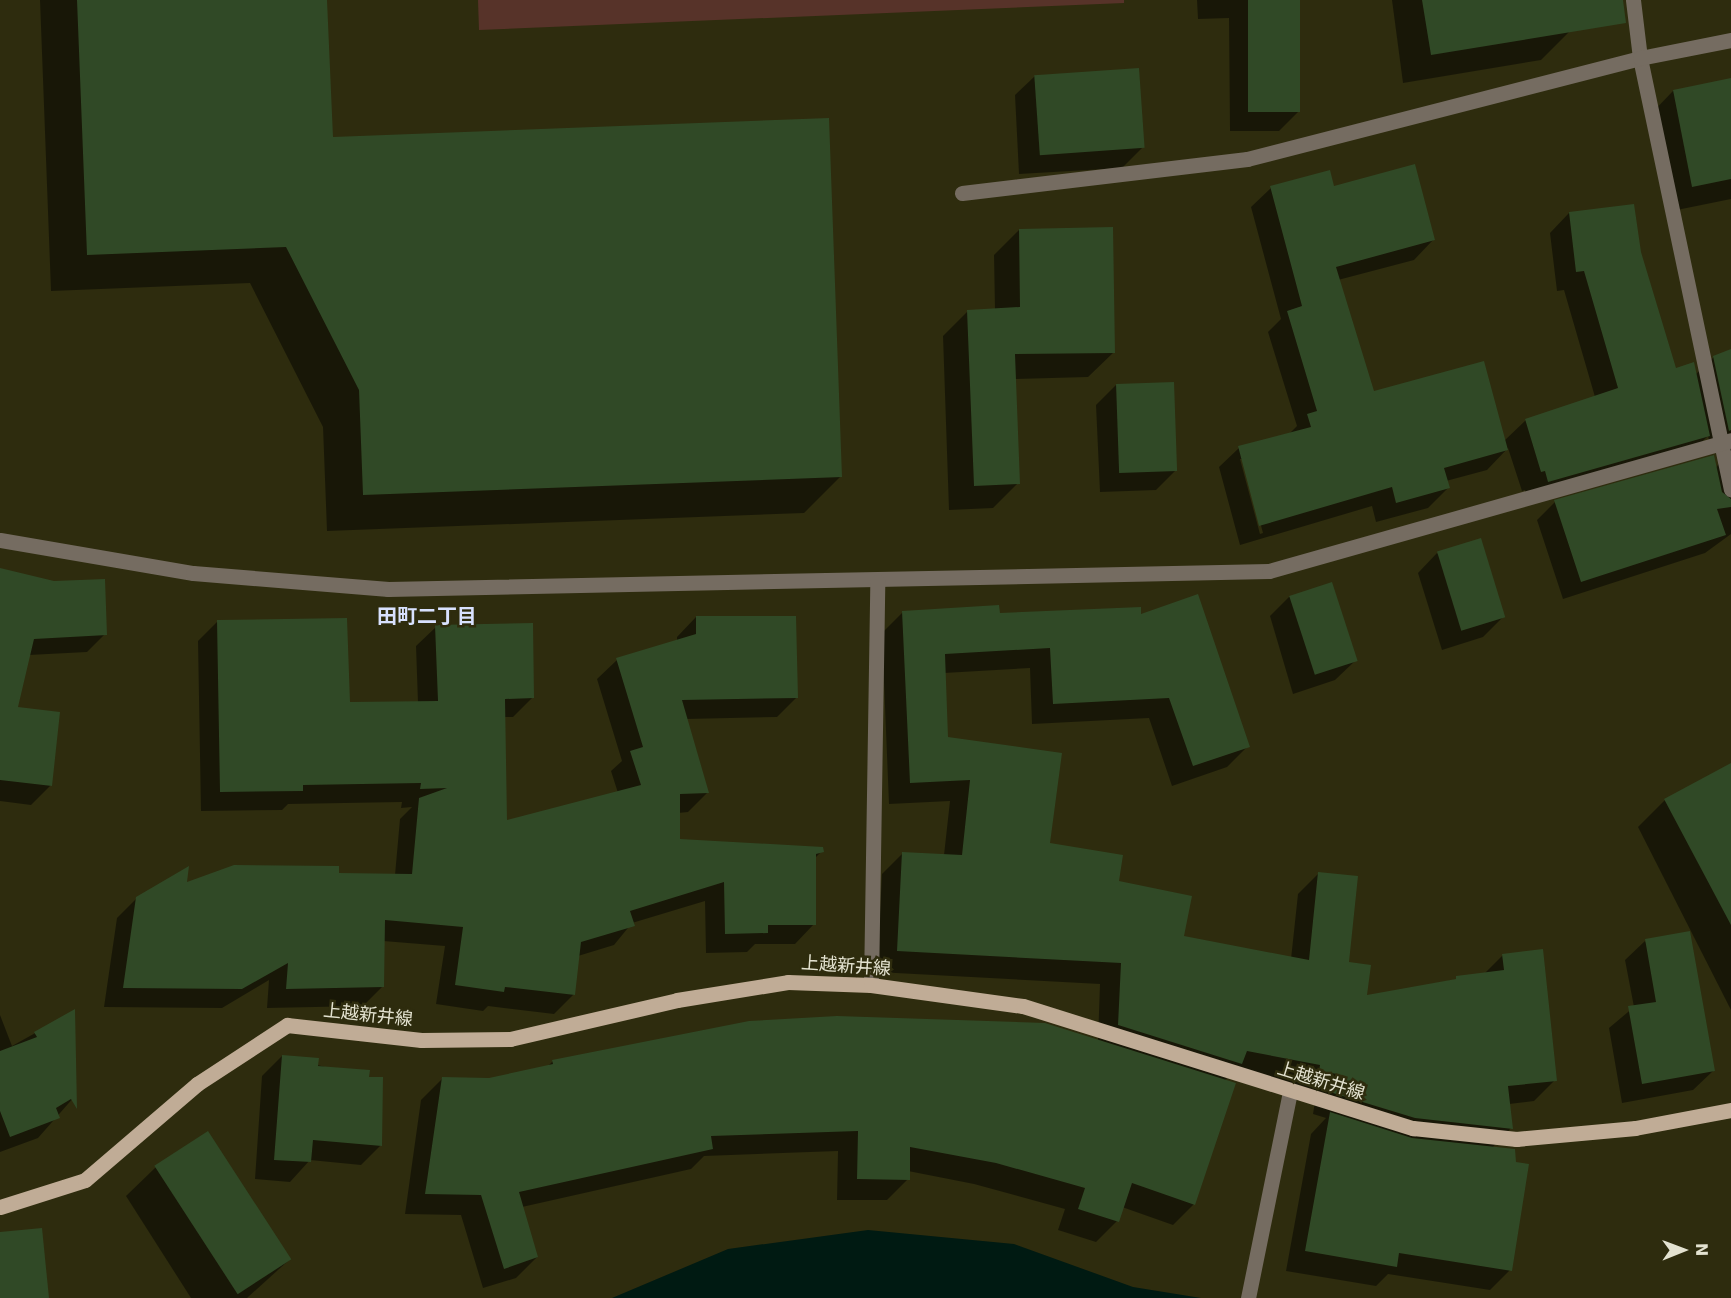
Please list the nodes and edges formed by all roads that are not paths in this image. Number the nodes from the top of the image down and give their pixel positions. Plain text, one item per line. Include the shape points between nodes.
1 (1633, 0) edge
2 (1731, 40) edge
3 (1640, 58) junction
4 (962, 193) dead end
5 (1725, 442) edge
6 (1731, 489) edge
7 (0, 540) edge
8 (878, 582) junction
9 (871, 985) junction
10 (1290, 1092) junction
11 (1731, 1110) edge
12 (0, 1207) edge
13 (1248, 1298) edge

1 - 3 street
2 - 3 street
3 - 4 street via 1247,159
3 - 5 street
5 - 6 street
5 - 8 street via 1269,571
7 - 8 street via 193,573 388,589
8 - 9 street
9 - 10 main road, 上越新井線 via 1023,1006
9 - 12 main road, 上越新井線 via 788,982 677,1000 510,1039 421,1040 287,1025 197,1084 85,1180
10 - 11 main road, 上越新井線 via 1413,1128 1515,1139 1635,1128
10 - 13 street

